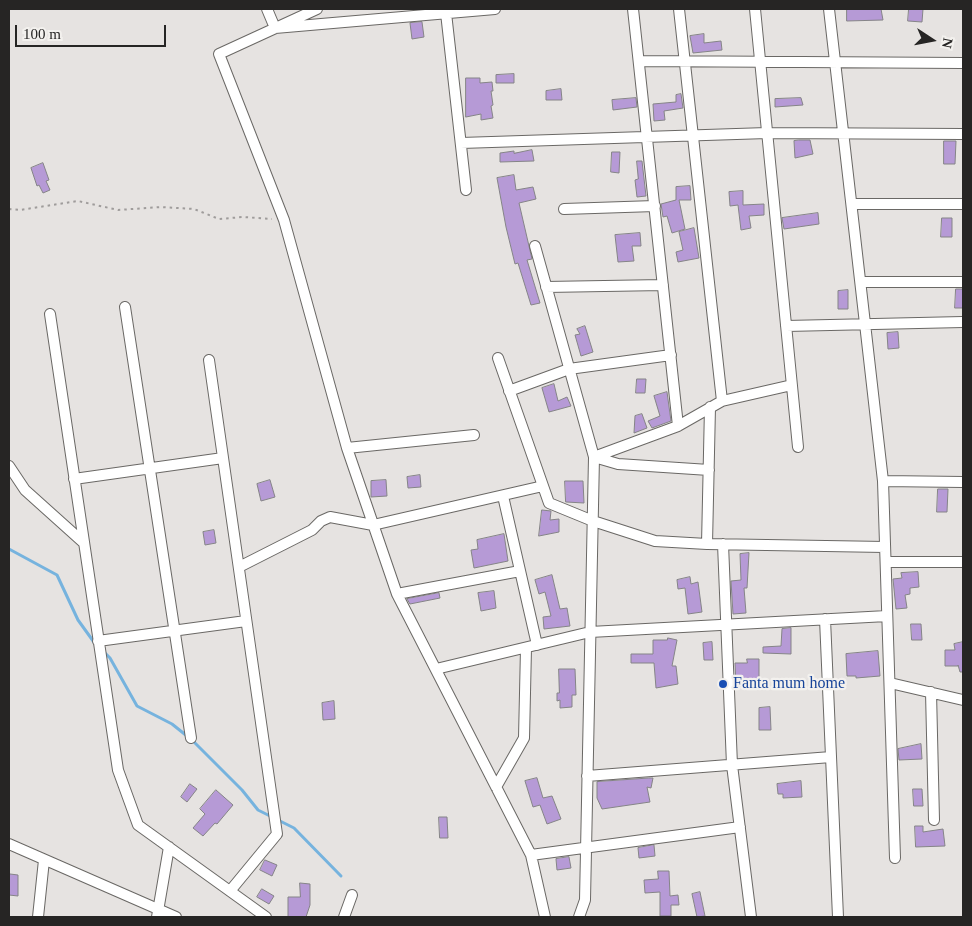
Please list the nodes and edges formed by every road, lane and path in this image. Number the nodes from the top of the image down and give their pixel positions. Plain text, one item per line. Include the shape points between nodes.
1 (267, 9) edge
2 (317, 9) edge
3 (495, 9) edge
4 (633, 9) edge
5 (679, 9) edge
6 (755, 9) edge
7 (829, 9) edge
8 (446, 13) junction
9 (275, 28) junction
10 (639, 61) junction
11 (685, 61) junction
12 (760, 62) junction
13 (835, 62) junction
14 (963, 63) edge
15 (767, 133) junction
16 (844, 134) junction
17 (963, 134) edge
18 (694, 136) junction
19 (647, 137) junction
20 (461, 143) junction
21 (466, 190) dead end
22 (852, 204) junction
23 (963, 204) edge
24 (655, 206) junction
25 (9, 209) edge
26 (564, 209) dead end
27 (284, 220) junction
28 (535, 246) dead end
29 (861, 282) junction
30 (963, 282) edge
31 (663, 285) junction
32 (546, 287) junction
33 (125, 307) dead end
34 (50, 314) dead end
35 (963, 322) edge
36 (866, 324) junction
37 (786, 326) junction
38 (671, 355) junction
39 (498, 358) dead end
40 (209, 360) dead end
41 (569, 369) junction
42 (792, 385) junction
43 (510, 391) junction
44 (722, 401) junction
45 (710, 407) junction
46 (678, 426) junction
47 (474, 435) dead end
48 (798, 447) dead end
49 (347, 448) junction
50 (594, 457) junction
51 (223, 458) junction
52 (9, 466) edge
53 (150, 468) junction
54 (709, 470) junction
55 (74, 479) junction
56 (883, 481) junction
57 (963, 482) edge
58 (544, 486) junction
59 (503, 496) junction
60 (593, 521) junction
61 (373, 525) junction
62 (84, 544) junction
63 (707, 544) junction
64 (723, 544) junction
65 (885, 547) junction
66 (886, 562) junction
67 (963, 562) edge
68 (238, 567) junction
69 (520, 571) junction
70 (397, 594) junction
71 (888, 616) junction
72 (825, 619) junction
73 (246, 621) junction
74 (726, 625) junction
75 (175, 630) junction
76 (590, 632) junction
77 (98, 641) junction
78 (537, 645) junction
79 (526, 648) junction
80 (436, 669) junction
81 (890, 683) junction
82 (931, 692) junction
83 (963, 700) edge
84 (191, 738) dead end
85 (831, 757) junction
86 (732, 765) junction
87 (587, 776) junction
88 (496, 787) junction
89 (934, 820) dead end
90 (740, 827) junction
91 (9, 844) edge
92 (169, 847) junction
93 (586, 848) junction
94 (531, 855) junction
95 (895, 858) dead end
96 (44, 860) junction
97 (230, 891) junction
98 (352, 895) dead end
99 (158, 913) edge
100 (38, 917) edge
101 (176, 917) edge
102 (266, 917) edge
103 (344, 917) edge
104 (545, 917) edge
105 (580, 917) edge
106 (751, 917) edge
107 (838, 917) edge

1 - 9 street
2 - 9 street
3 - 8 street
4 - 10 street
5 - 11 street
6 - 12 street
7 - 13 street
8 - 9 street
8 - 20 street
9 - 27 street via 219,54
10 - 11 street
10 - 19 street
11 - 12 street
11 - 18 street
12 - 13 street
12 - 15 street
13 - 14 street
13 - 16 street
15 - 16 street
15 - 18 street
15 - 37 street
16 - 17 street
16 - 22 street
18 - 19 street
18 - 44 street
19 - 20 street
19 - 24 street
20 - 21 street
22 - 23 street
22 - 29 street
24 - 26 street
24 - 31 street
25 - 27 path via 78,201 118,210 161,207 194,209 219,219
27 - 49 street
28 - 32 street
29 - 30 street
29 - 36 street
31 - 32 street
31 - 38 street
32 - 41 street
33 - 53 street
34 - 55 street
35 - 36 street
36 - 37 street
36 - 56 street
37 - 42 street
38 - 41 street
38 - 46 street
39 - 43 street
40 - 51 street
41 - 43 street
41 - 50 street
42 - 44 street
42 - 48 street
43 - 58 street
44 - 45 street
45 - 46 street
45 - 54 street
46 - 50 street
47 - 49 street
49 - 61 street
50 - 54 street via 618,464
50 - 60 street
51 - 53 street
51 - 68 street
52 - 62 street via 25,490
53 - 55 street
53 - 75 street
54 - 63 street
55 - 62 street
56 - 57 street
56 - 65 street
58 - 59 street
58 - 60 street via 549,503
59 - 61 street
59 - 69 street
60 - 63 street via 655,540
60 - 76 street
61 - 68 street via 330,517 312,530
61 - 70 street
62 - 77 street
63 - 64 street
64 - 65 street
64 - 74 street
65 - 66 street
66 - 67 street
66 - 71 street
68 - 73 street
69 - 70 street
69 - 78 street
70 - 80 street
71 - 72 street
71 - 81 street
72 - 74 street
72 - 85 street
73 - 75 street
73 - 97 street via 277,834
74 - 76 street
74 - 86 street
75 - 77 street
75 - 84 street
76 - 78 street
76 - 87 street
77 - 92 street via 118,770 138,825
78 - 79 street
79 - 80 street
79 - 88 street via 524,738
80 - 88 street
81 - 82 street
81 - 95 street
82 - 83 street
82 - 89 street
85 - 86 street
85 - 107 street
86 - 87 street
86 - 90 street
87 - 93 street
88 - 94 street
90 - 93 street
90 - 106 street
91 - 96 street
92 - 97 street
92 - 99 street
93 - 94 street
93 - 105 street via 585,900
94 - 104 street
96 - 99 street
96 - 100 street
97 - 102 street
98 - 103 street
99 - 101 street

